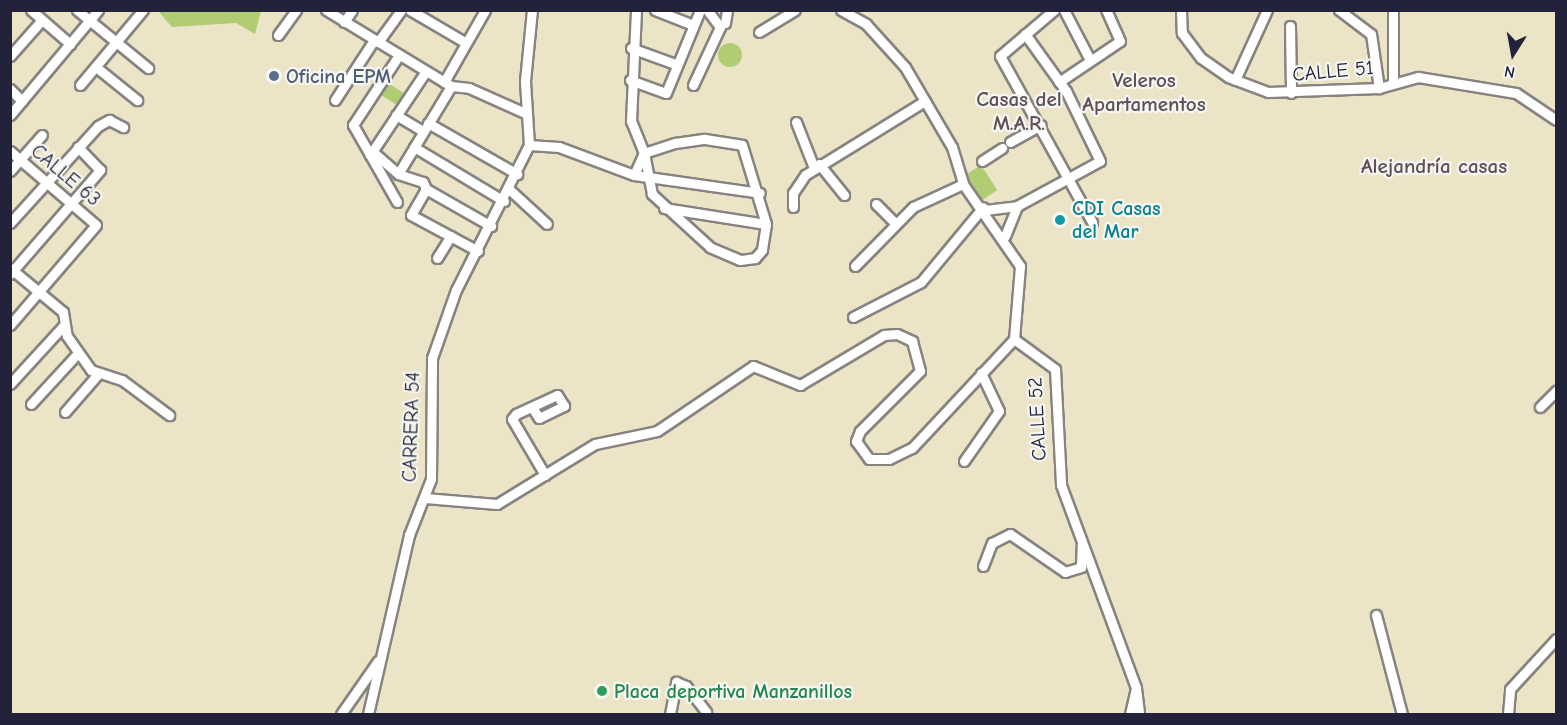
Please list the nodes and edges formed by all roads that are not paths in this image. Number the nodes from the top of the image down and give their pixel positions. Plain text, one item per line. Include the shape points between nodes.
1 (31, 10) edge
2 (77, 10) edge
3 (98, 10) edge
4 (143, 10) edge
5 (296, 10) edge
6 (326, 10) edge
7 (352, 10) edge
8 (401, 10) edge
9 (410, 10) edge
10 (485, 10) edge
11 (532, 10) edge
12 (636, 10) edge
13 (655, 10) edge
14 (700, 10) edge
15 (707, 10) edge
16 (727, 10) edge
17 (795, 10) edge
18 (842, 10) edge
19 (1054, 10) edge
20 (1064, 10) edge
21 (1106, 10) edge
22 (1181, 10) edge
23 (1267, 10) edge
24 (1339, 10) edge
25 (1393, 10) edge
26 (42, 20) junction
27 (90, 21) junction
28 (344, 22) junction
29 (693, 25) junction
30 (723, 25) junction
31 (1290, 26) dead end
32 (759, 32) dead end
33 (1025, 34) junction
34 (279, 35) dead end
35 (376, 41) junction
36 (117, 43) junction
37 (70, 44) junction
38 (466, 44) junction
39 (631, 48) junction
40 (399, 55) junction
41 (10, 56) edge
42 (1090, 60) junction
43 (675, 64) junction
44 (96, 67) junction
45 (148, 68) dead end
46 (426, 71) junction
47 (630, 80) junction
48 (1235, 80) junction
49 (1393, 81) junction
50 (1059, 82) junction
51 (448, 84) junction
52 (80, 85) dead end
53 (693, 85) dead end
54 (1379, 87) junction
55 (10, 89) edge
56 (1291, 93) junction
57 (137, 100) dead end
58 (335, 100) dead end
59 (22, 101) junction
60 (925, 101) junction
61 (525, 113) junction
62 (10, 115) edge
63 (396, 115) junction
64 (1557, 120) edge
65 (796, 122) dead end
66 (1041, 125) junction
67 (123, 127) dead end
68 (425, 127) junction
69 (42, 135) dead end
70 (529, 145) junction
71 (78, 147) junction
72 (414, 147) junction
73 (10, 151) edge
74 (371, 153) junction
75 (644, 153) junction
76 (21, 160) junction
77 (984, 160) dead end
78 (817, 166) junction
79 (10, 171) edge
80 (398, 174) junction
81 (518, 174) junction
82 (634, 175) junction
83 (651, 178) junction
84 (1071, 178) junction
85 (47, 182) junction
86 (963, 184) junction
87 (426, 189) junction
88 (510, 190) junction
89 (760, 193) junction
90 (844, 195) dead end
91 (504, 201) junction
92 (397, 202) dead end
93 (72, 204) junction
94 (876, 204) dead end
95 (1017, 206) junction
96 (794, 207) dead end
97 (664, 208) junction
98 (984, 208) junction
99 (1092, 222) dead end
100 (10, 223) edge
101 (895, 223) junction
102 (547, 224) dead end
103 (766, 224) junction
104 (491, 226) junction
105 (451, 236) junction
106 (1005, 236) junction
107 (478, 251) junction
108 (438, 258) dead end
109 (855, 266) dead end
110 (12, 271) edge
111 (40, 292) junction
112 (853, 317) dead end
113 (64, 325) junction
114 (10, 326) edge
115 (1014, 339) junction
116 (77, 354) junction
117 (981, 373) junction
118 (98, 375) junction
119 (10, 384) edge
120 (1557, 391) edge
121 (31, 404) dead end
122 (532, 407) dead end
123 (1540, 407) dead end
124 (65, 412) dead end
125 (169, 415) dead end
126 (964, 461) dead end
127 (545, 476) junction
128 (425, 498) junction
129 (1082, 539) junction
130 (983, 566) dead end
131 (1376, 615) dead end
132 (1557, 639) edge
133 (384, 652) junction
134 (1136, 688) junction
135 (706, 712) dead end
136 (341, 714) edge
137 (368, 714) edge
138 (670, 714) edge
139 (1130, 714) edge
140 (1139, 714) edge
141 (1402, 714) edge
142 (1508, 714) edge

1 - 26 street
2 - 27 street
3 - 27 street
4 - 36 street
5 - 34 street
6 - 28 street
7 - 28 street
8 - 35 street
9 - 38 street
10 - 38 street
11 - 61 street, CARRERA 54
12 - 39 street
13 - 29 street
14 - 29 street
15 - 30 street
16 - 30 street
17 - 32 street
18 - 60 street via 879,37
19 - 33 street
20 - 42 street
21 - 42 street via 1120,41
22 - 48 street, CALLE 51 via 1182,33 1201,58
23 - 48 street
24 - 54 street via 1374,40
25 - 49 street
26 - 37 street
26 - 41 street
27 - 36 street
27 - 37 street
28 - 35 street
29 - 43 street
30 - 53 street
31 - 56 street
33 - 50 street
33 - 66 street via 1000,56
35 - 40 street
35 - 58 street
36 - 44 street
36 - 45 street
37 - 59 street
38 - 51 street
39 - 43 street
39 - 47 street
40 - 46 street
40 - 74 street via 353,125
42 - 50 street
43 - 47 street via 666,93
44 - 52 street
44 - 57 street
46 - 51 street
46 - 63 street
47 - 75 street via 631,121
48 - 56 street, CALLE 51 via 1268,93
49 - 54 street, CALLE 51
49 - 64 street, CALLE 51 via 1418,77 1516,93
50 - 84 street via 1100,160
51 - 61 street via 469,88
51 - 68 street
54 - 56 street, CALLE 51
55 - 59 street
59 - 62 street
60 - 78 street
60 - 86 street via 964,171
61 - 70 street, CARRERA 54
63 - 68 street
63 - 74 street
65 - 78 street
66 - 77 street
66 - 84 street
67 - 71 street via 114,121 102,123
68 - 72 street
68 - 81 street
69 - 76 street
70 - 81 street, CARRERA 54
70 - 82 street via 560,147
71 - 85 street
71 - 93 street via 100,170
72 - 80 street
72 - 91 street
73 - 76 street, CALLE 63
74 - 80 street
74 - 92 street
75 - 82 street
75 - 83 street
75 - 89 street via 705,139 742,145
76 - 79 street
76 - 85 street, CALLE 63
78 - 90 street
78 - 96 street via 793,193
80 - 87 street via 423,182
81 - 88 street, CARRERA 54
82 - 83 street
83 - 89 street
83 - 97 street via 652,194
84 - 95 street
84 - 99 street
85 - 93 street, CALLE 63
85 - 100 street
86 - 98 street
86 - 101 street via 944,190
87 - 104 street
87 - 105 street via 411,213
88 - 91 street, CARRERA 54
88 - 102 street
89 - 103 street
91 - 104 street, CARRERA 54
93 - 110 street
93 - 111 street, CALLE 63 via 95,227
94 - 101 street
95 - 98 street
95 - 106 street
97 - 103 street
97 - 103 street via 710,247 740,260 755,258
98 - 106 street
98 - 112 street via 921,282
101 - 109 street via 871,255
104 - 107 street, CARRERA 54
105 - 107 street
105 - 108 street
106 - 115 street via 1022,279
107 - 128 street, CARRERA 54 via 443,320 432,358 430,478
110 - 111 street
111 - 113 street via 63,312
111 - 114 street
113 - 116 street
113 - 119 street
115 - 117 street
115 - 129 street, CALLE 52 via 1055,369 1055,457
116 - 118 street
116 - 121 street
117 - 126 street via 999,411
117 - 127 street via 912,448 889,459 869,459 856,441 860,431 920,371 912,341 897,334 884,334 800,385 753,366 657,431 596,444
118 - 124 street
118 - 125 street via 123,380
120 - 123 street
122 - 127 street via 512,419
127 - 128 street via 496,504
128 - 133 street, CARRERA 54 via 409,535
129 - 130 street via 1081,567 1075,570 1065,572 1010,534 992,543
129 - 134 street, CALLE 52
131 - 141 street
132 - 142 street via 1510,689
133 - 136 street
133 - 137 street, CARRERA 54
134 - 139 street
134 - 140 street, CALLE 52
135 - 138 street via 686,686 676,682

